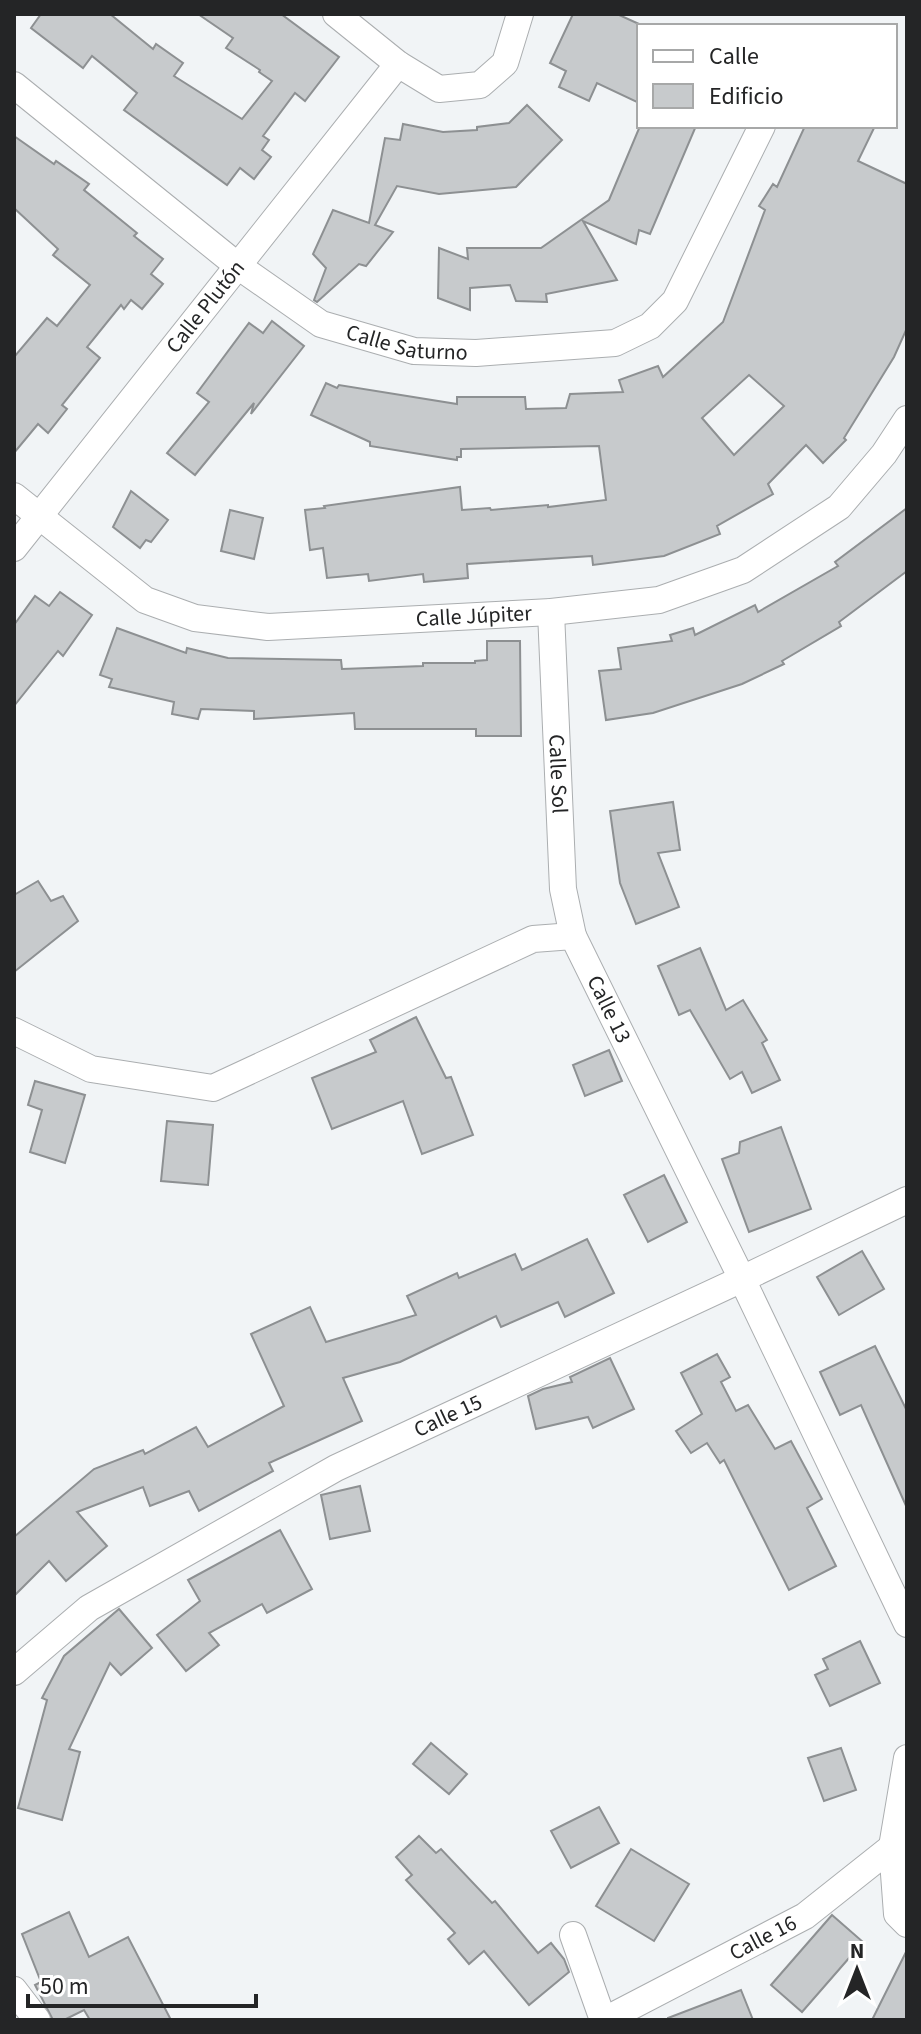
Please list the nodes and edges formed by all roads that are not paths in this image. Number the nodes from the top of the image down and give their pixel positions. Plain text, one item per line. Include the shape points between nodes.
1 (336, 14) edge
2 (520, 14) edge
3 (398, 64) junction
4 (14, 85) edge
5 (761, 128) edge
6 (238, 266) junction
7 (907, 419) edge
8 (14, 496) edge
9 (40, 516) junction
10 (14, 548) edge
11 (551, 612) junction
12 (573, 936) junction
13 (14, 1031) edge
14 (907, 1200) edge
15 (742, 1279) junction
16 (907, 1624) edge
17 (14, 1672) edge
18 (907, 1758) edge
19 (899, 1840) edge
20 (907, 1924) edge
21 (573, 1935) dead end
22 (14, 1990) edge
23 (37, 2020) edge
24 (604, 2020) edge

1 - 3 street
2 - 3 street via 505,63 480,85 439,89
3 - 6 street, Calle Plutón
4 - 6 street, Calle Saturno
5 - 6 street, Calle Saturno via 675,301 650,326 615,343 476,353 414,351 321,324
6 - 9 street, Calle Plutón
7 - 11 street, Calle Júpiter via 839,507 743,570 659,600
8 - 9 street, Calle Júpiter
9 - 10 street, Calle Plutón
9 - 11 street, Calle Júpiter via 145,600 195,618 268,627
11 - 12 street, Calle Sol via 563,889
12 - 13 street via 533,939 213,1088 91,1069
12 - 15 street, Calle 13
14 - 15 street, Calle 15
15 - 16 street, Calle 13
15 - 17 street, Calle 15 via 336,1468 89,1608
18 - 19 street
19 - 20 street via 897,1914
19 - 24 street, Calle 16 via 805,1916
21 - 24 street, Calle 16
22 - 23 street

